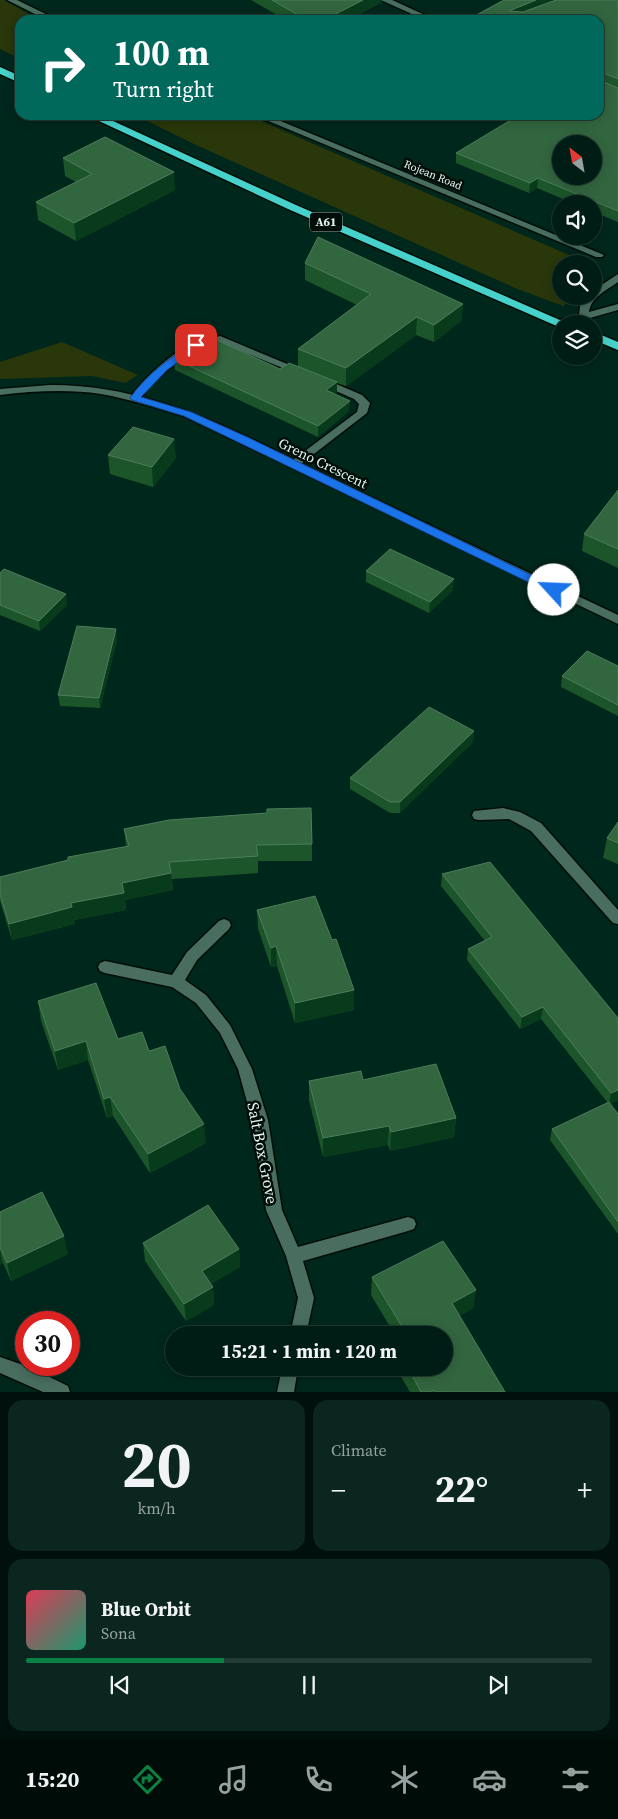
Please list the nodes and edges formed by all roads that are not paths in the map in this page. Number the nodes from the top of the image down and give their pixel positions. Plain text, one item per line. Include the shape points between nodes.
1 (12, 0) edge
2 (385, 0) edge
3 (44, 15) edge
4 (421, 15) edge
5 (0, 70) edge
6 (15, 78) edge
7 (102, 120) edge
8 (270, 120) edge
9 (599, 255) dead end
10 (618, 277) edge
11 (602, 289) edge
12 (586, 305) edge
13 (618, 307) edge
14 (584, 315) joint
15 (552, 319) edge
16 (602, 339) edge
17 (618, 346) edge
18 (0, 392) edge
19 (135, 398) junction
20 (293, 466) junction
21 (618, 620) edge
22 (479, 815) dead end
23 (618, 919) edge
24 (224, 925) dead end
25 (105, 967) dead end
26 (176, 982) junction
27 (408, 1224) dead end
28 (294, 1256) junction
29 (300, 1326) edge
30 (0, 1365) edge
31 (288, 1376) edge
32 (62, 1392) edge
33 (285, 1392) edge

1 - 3 street
2 - 4 street
5 - 6 highway
7 - 15 highway, A61 via 292,207
8 - 9 street, Rojean Road
10 - 11 street
12 - 14 street
13 - 14 street
16 - 17 highway
18 - 19 street, Greno Crescent via 63,389 100,391
19 - 20 street, Greno Crescent via 188,414
19 - 20 street via 163,368 196,345 220,339 342,389 365,403 362,413
20 - 21 street, Greno Crescent
22 - 23 street via 500,812 519,817 536,827
24 - 26 street via 192,956
25 - 26 street, Salt Box Grove
26 - 28 street, Salt Box Grove via 201,999 225,1029 244,1069 260,1120 274,1210
27 - 28 street
28 - 29 street, Salt Box Grove via 306,1298
30 - 32 street
31 - 33 street

